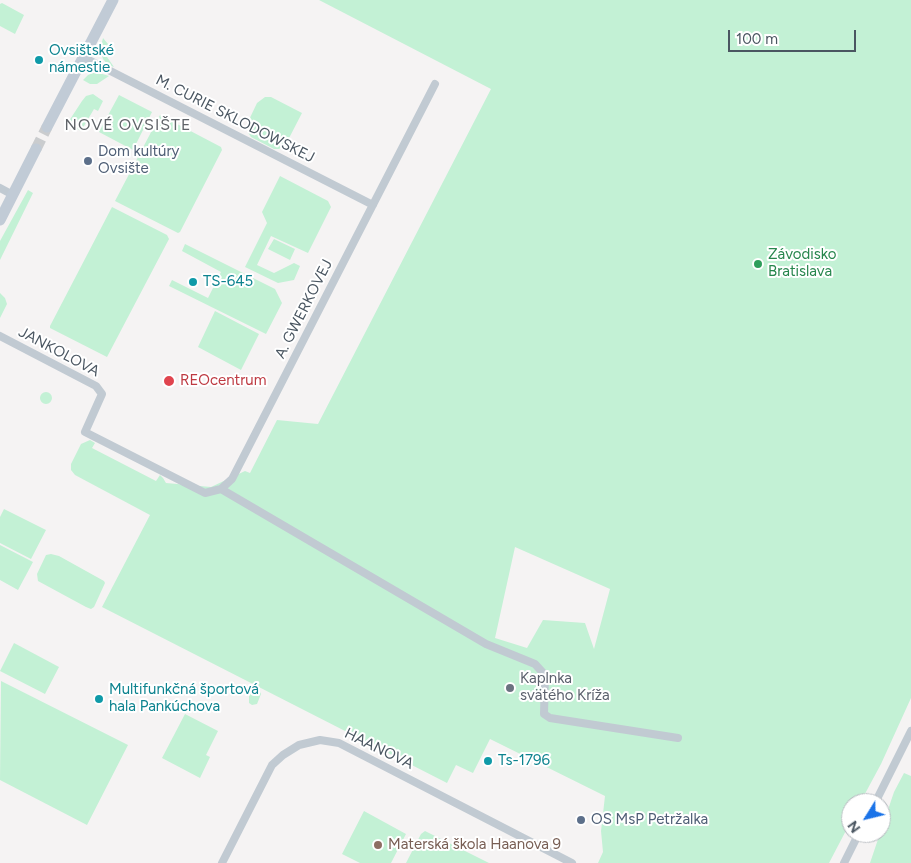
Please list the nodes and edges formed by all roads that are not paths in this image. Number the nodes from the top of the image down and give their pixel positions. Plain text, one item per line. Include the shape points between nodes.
1 (112, 0) edge
2 (83, 57) junction
3 (435, 84) dead end
4 (47, 127) tunnel mouth
5 (36, 149) tunnel mouth
6 (0, 188) edge
7 (13, 194) junction
8 (373, 205) junction
9 (0, 220) edge
10 (0, 336) edge
11 (221, 489) junction
12 (911, 731) edge
13 (678, 738) dead end
14 (880, 793) edge
15 (854, 843) edge
16 (222, 863) edge
17 (572, 863) edge
18 (844, 863) edge

1 - 2 street
2 - 4 street
2 - 8 street, M. CURIE SKLODOWSKEJ
3 - 8 street, A. GWERKOVEJ
5 - 7 street
6 - 7 street
7 - 9 street
8 - 11 street, A. GWERKOVEJ via 232,479
10 - 11 street, JANKOLOVA via 96,386 102,394 85,432 205,492
11 - 13 street via 486,644 535,664 546,675 544,714 550,718
12 - 14 street
15 - 18 street
16 - 17 street, HAANOVA via 272,765 298,745 320,740 339,743

